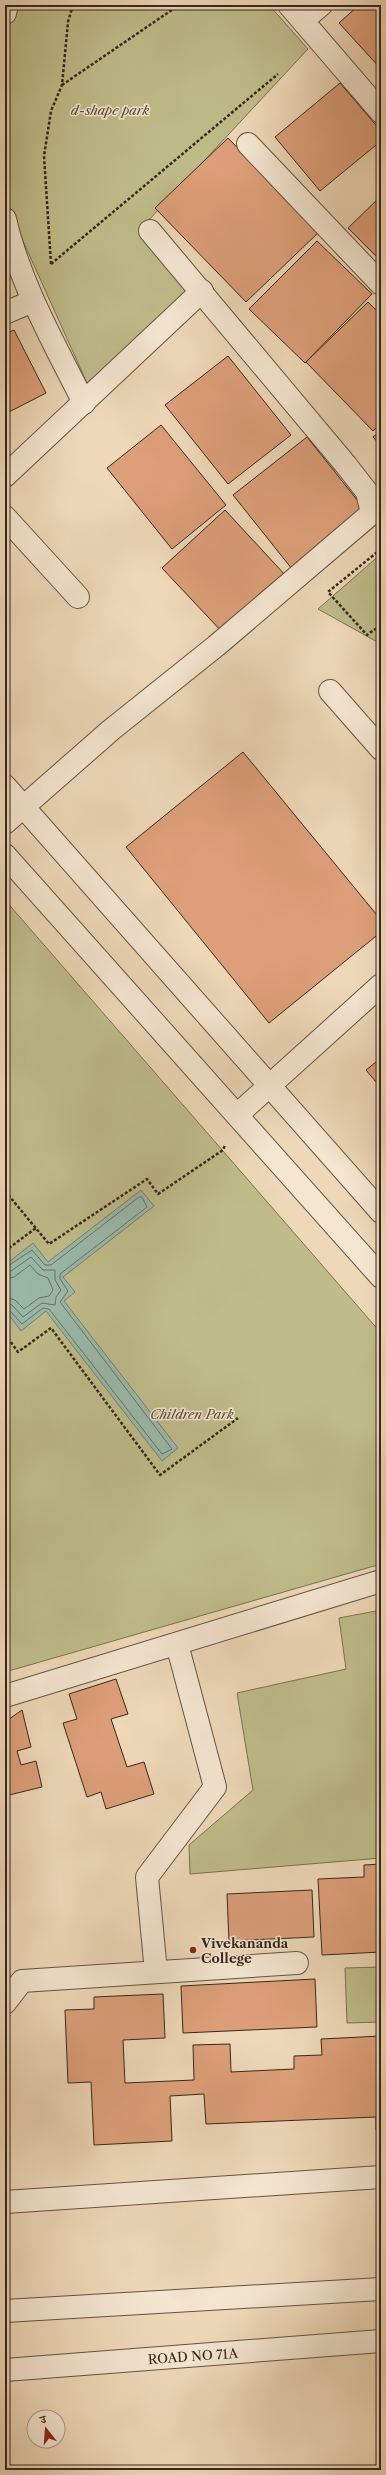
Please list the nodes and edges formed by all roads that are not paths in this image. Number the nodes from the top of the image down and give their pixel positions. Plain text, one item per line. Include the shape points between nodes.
1 (7, 5) edge
2 (321, 5) edge
3 (5, 12) edge
4 (296, 13) edge
5 (381, 112) edge
6 (248, 144) dead end
7 (5, 219) edge
8 (150, 231) dead end
9 (381, 284) edge
10 (202, 291) junction
11 (33, 301) junction
12 (5, 313) edge
13 (84, 402) junction
14 (5, 476) edge
15 (5, 517) edge
16 (78, 597) dead end
17 (330, 691) dead end
18 (381, 749) edge
19 (5, 786) edge
20 (24, 807) junction
21 (5, 824) edge
22 (5, 855) edge
23 (381, 985) edge
24 (270, 1086) junction
25 (237, 1115) junction
26 (381, 1212) edge
27 (381, 1277) edge
28 (381, 1581) edge
29 (177, 1644) junction
30 (5, 1696) edge
31 (297, 1963) dead end
32 (156, 1972) junction
33 (5, 2003) edge
34 (381, 2177) edge
35 (5, 2202) edge
36 (381, 2289) edge
37 (5, 2311) edge
38 (381, 2341) edge
39 (5, 2370) edge

1 - 3 street
2 - 4 street
4 - 5 street
6 - 9 street
7 - 11 street via 11,248
8 - 10 street
10 - 13 street
10 - 20 street via 367,492 372,513 216,646 111,730
11 - 12 street
11 - 13 street
13 - 14 street
15 - 16 street
17 - 18 street
19 - 20 street
20 - 21 street
20 - 24 street
22 - 25 street
23 - 24 street
24 - 25 street
24 - 26 street
25 - 27 street
28 - 29 street
29 - 30 street
29 - 32 street via 215,1787 147,1877
31 - 32 street
32 - 33 street via 22,1981
34 - 35 street
36 - 37 street
38 - 39 street, ROAD NO 71A

